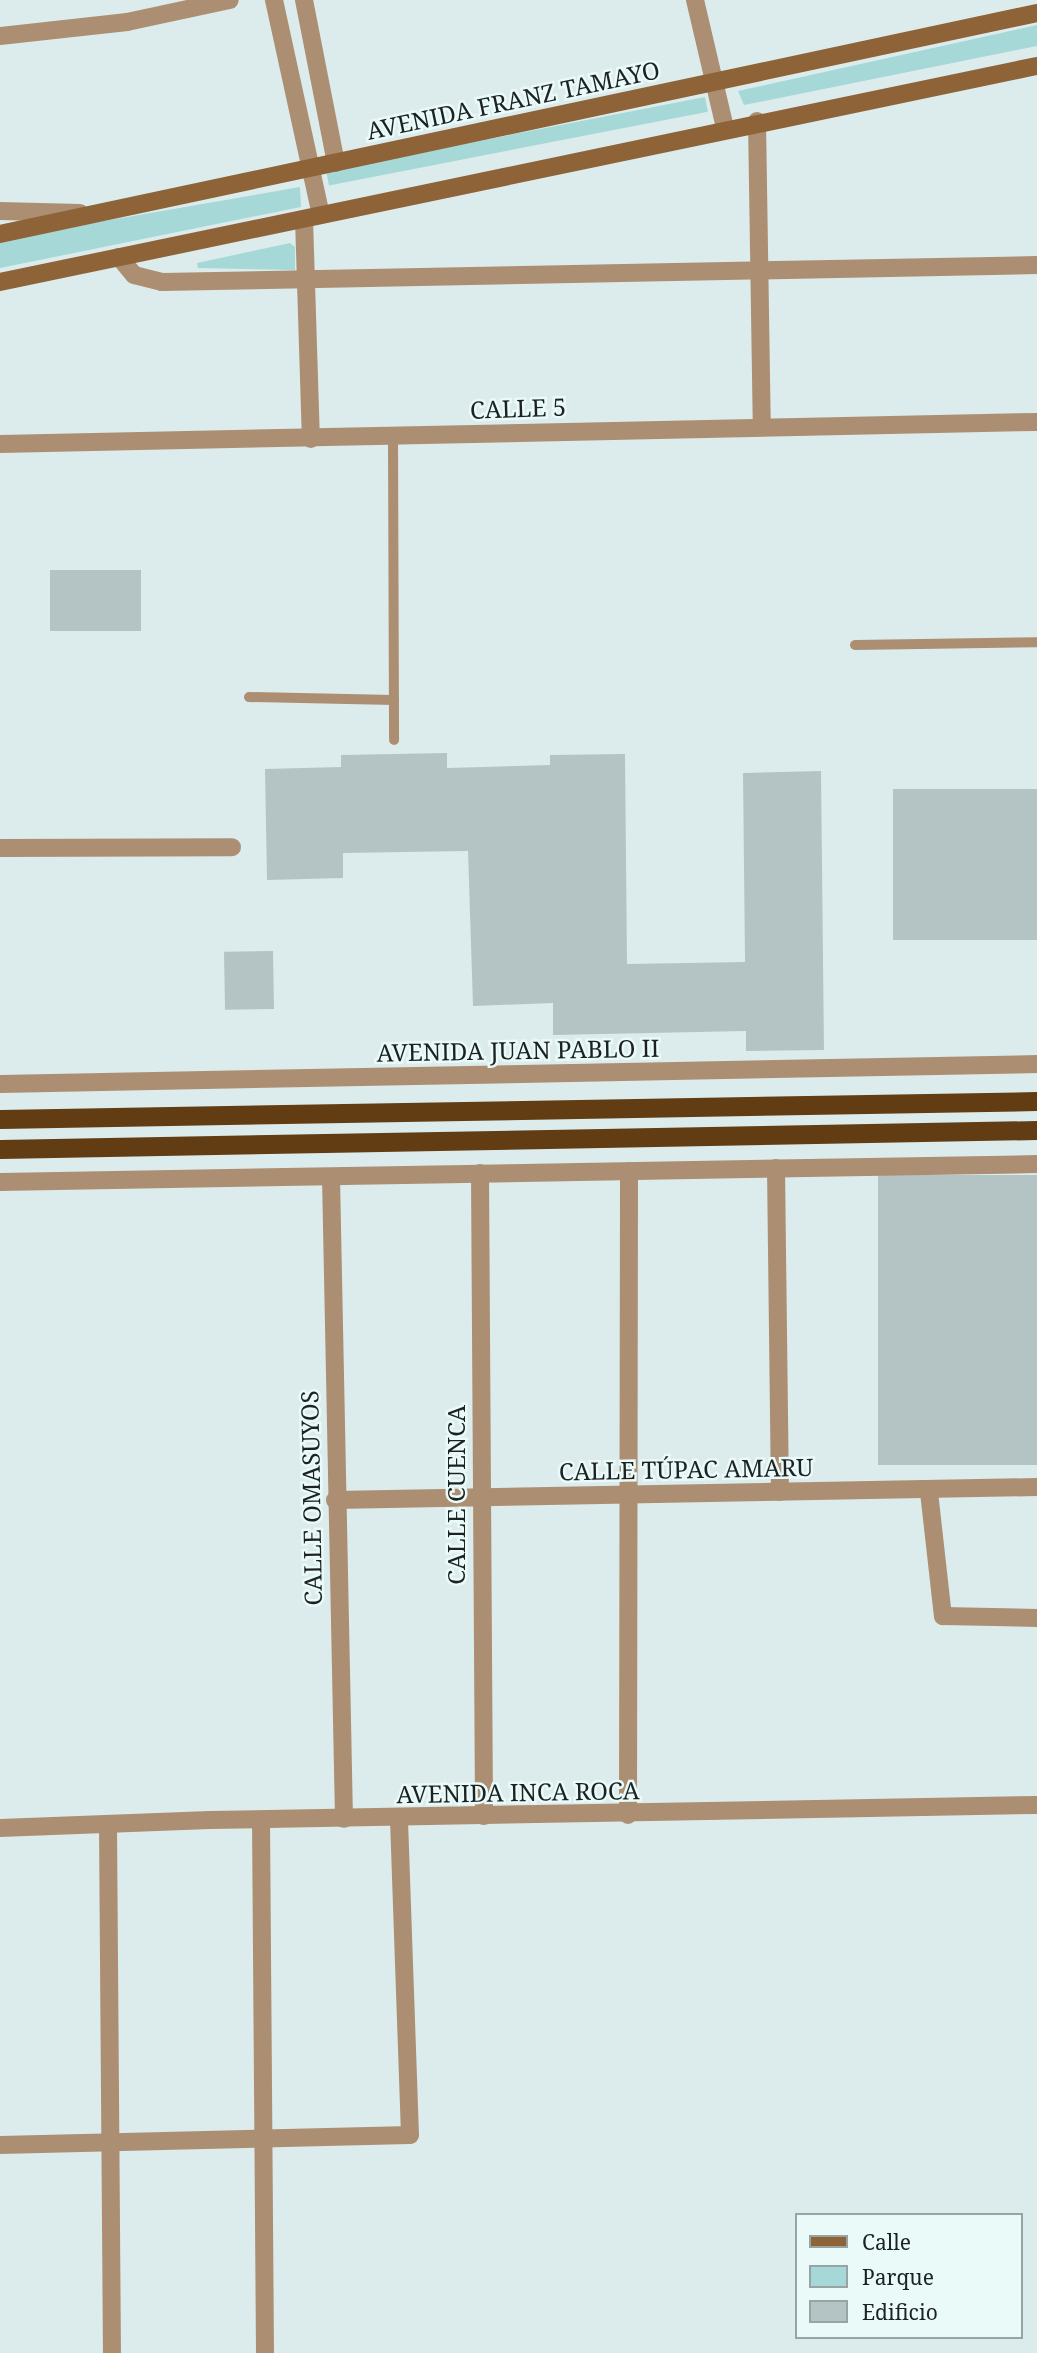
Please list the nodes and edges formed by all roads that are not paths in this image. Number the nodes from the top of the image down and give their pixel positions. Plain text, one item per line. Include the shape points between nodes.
1 (230, 0) edge
2 (274, 0) edge
3 (304, 0) edge
4 (695, 0) edge
5 (1037, 13) edge
6 (0, 36) edge
7 (1037, 66) edge
8 (713, 82) junction
9 (757, 121) junction
10 (725, 128) junction
11 (336, 163) junction
12 (311, 169) junction
13 (0, 211) edge
14 (97, 214) junction
15 (312, 217) junction
16 (0, 234) edge
17 (119, 257) junction
18 (1037, 265) edge
19 (762, 271) junction
20 (0, 282) edge
21 (307, 282) junction
22 (1037, 422) edge
23 (762, 425) junction
24 (393, 436) junction
25 (311, 439) junction
26 (0, 444) edge
27 (1037, 642) edge
28 (855, 645) dead end
29 (249, 697) dead end
30 (394, 700) junction
31 (394, 740) dead end
32 (232, 847) dead end
33 (0, 848) edge
34 (1037, 1064) edge
35 (0, 1084) edge
36 (1037, 1101) edge
37 (0, 1119) edge
38 (1037, 1130) edge
39 (0, 1149) edge
40 (1037, 1164) edge
41 (776, 1168) junction
42 (629, 1171) junction
43 (480, 1173) junction
44 (331, 1177) junction
45 (0, 1182) edge
46 (1037, 1487) edge
47 (780, 1492) junction
48 (929, 1492) junction
49 (480, 1496) junction
50 (629, 1496) junction
51 (335, 1500) junction
52 (1037, 1618) edge
53 (1037, 1805) edge
54 (628, 1815) junction
55 (484, 1816) junction
56 (399, 1818) junction
57 (344, 1819) junction
58 (261, 1820) junction
59 (108, 1826) junction
60 (0, 1828) edge
61 (263, 2141) junction
62 (109, 2142) junction
63 (0, 2145) edge
64 (112, 2353) edge
65 (265, 2353) edge

1 - 6 street via 99,27
2 - 12 street
3 - 11 street
4 - 8 street
5 - 8 main road, AVENIDA FRANZ TAMAYO
7 - 9 main road
8 - 10 street
8 - 11 main road, AVENIDA FRANZ TAMAYO
9 - 10 main road
9 - 19 street
10 - 15 main road
11 - 12 main road, AVENIDA FRANZ TAMAYO
12 - 14 main road, AVENIDA FRANZ TAMAYO
12 - 15 street
13 - 14 street
14 - 16 main road, AVENIDA FRANZ TAMAYO
15 - 17 main road
15 - 21 street
17 - 20 main road
17 - 21 street via 134,275 162,282
18 - 19 street
19 - 21 street
19 - 23 street
21 - 25 street
22 - 23 street, CALLE 5
23 - 24 street, CALLE 5
24 - 25 street, CALLE 5
24 - 30 lane
25 - 26 street, CALLE 5
27 - 28 lane
29 - 30 lane
30 - 31 lane
32 - 33 street
34 - 35 street, AVENIDA JUAN PABLO II
36 - 37 highway
38 - 39 highway
40 - 41 street
41 - 42 street
41 - 47 street
42 - 43 street
42 - 50 street
43 - 44 street
43 - 49 street, CALLE CUENCA
44 - 45 street
44 - 51 street, CALLE OMASUYOS
46 - 48 street, CALLE TÚPAC AMARU
47 - 48 street, CALLE TÚPAC AMARU
47 - 50 street, CALLE TÚPAC AMARU
48 - 52 street via 943,1616
49 - 50 street, CALLE TÚPAC AMARU
49 - 51 street, CALLE TÚPAC AMARU
49 - 55 street, CALLE CUENCA
50 - 54 street
51 - 57 street, CALLE OMASUYOS
53 - 54 street, AVENIDA INCA ROCA
54 - 55 street, AVENIDA INCA ROCA
55 - 56 street, AVENIDA INCA ROCA
56 - 57 street, AVENIDA INCA ROCA
56 - 61 street via 410,2135
57 - 58 street, AVENIDA INCA ROCA
58 - 59 street, AVENIDA INCA ROCA
58 - 61 street
59 - 60 street, AVENIDA INCA ROCA
59 - 62 street
61 - 62 street
61 - 65 street
62 - 63 street
62 - 64 street

